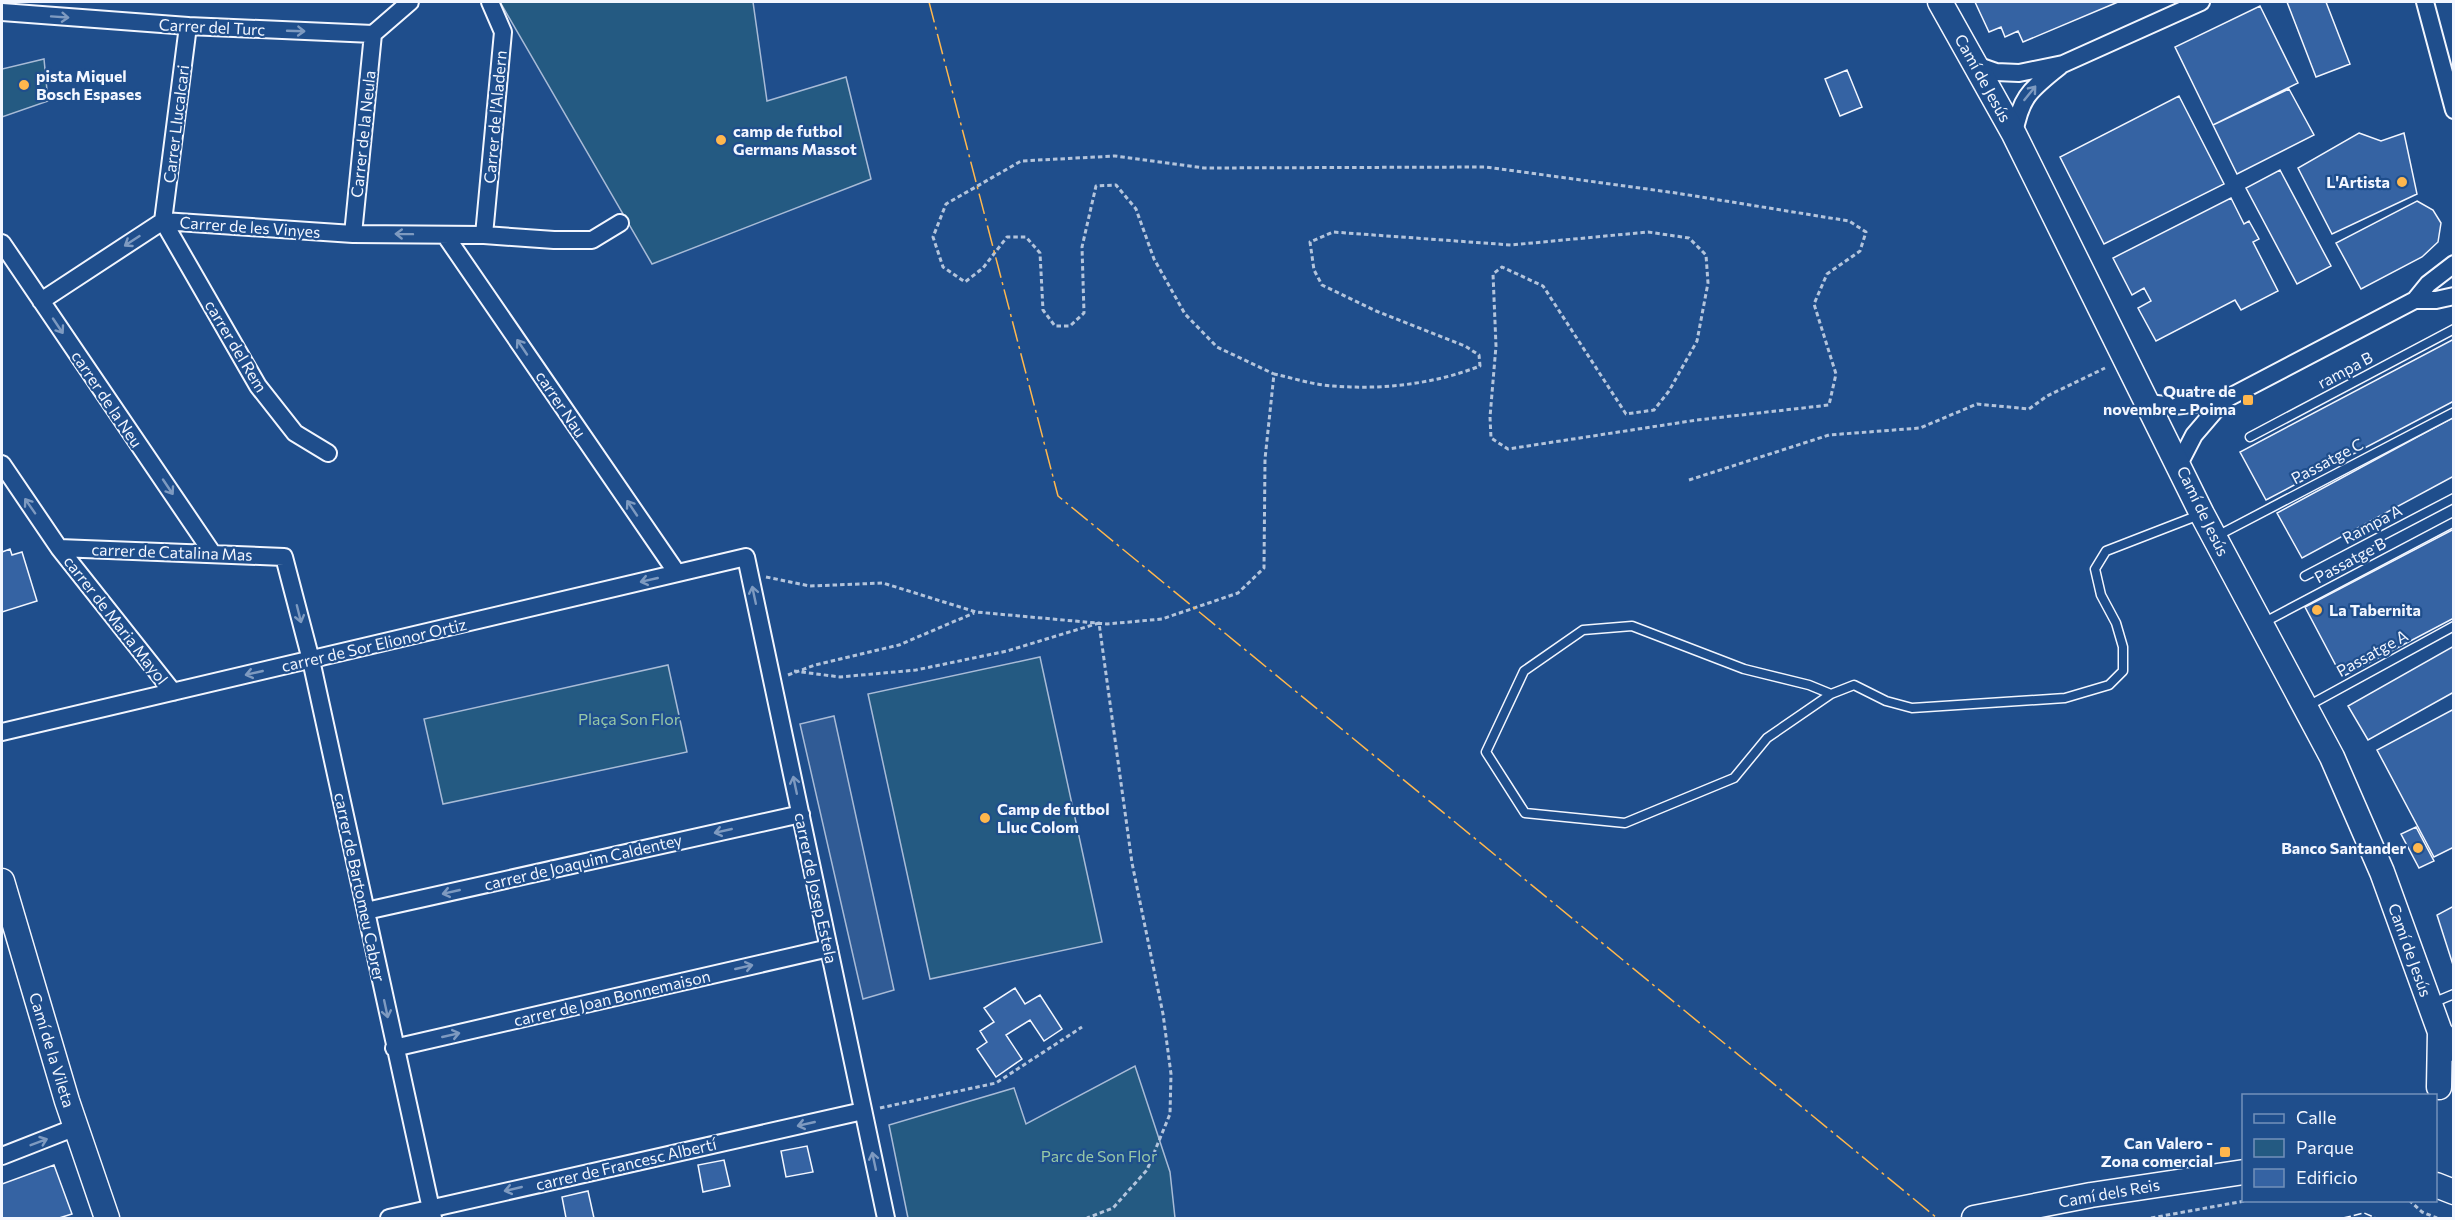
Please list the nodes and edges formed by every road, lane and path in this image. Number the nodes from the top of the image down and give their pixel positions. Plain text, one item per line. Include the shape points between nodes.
1 (410, 2) edge
2 (490, 2) edge
3 (1940, 2) edge
4 (2201, 2) edge
5 (2426, 2) edge
6 (2, 12) edge
7 (188, 26) junction
8 (373, 34) junction
9 (2063, 64) junction
10 (1976, 65) junction
11 (2454, 110) edge
12 (2014, 134) junction
13 (163, 221) junction
14 (620, 223) dead end
15 (353, 234) junction
16 (445, 235) junction
17 (484, 235) junction
18 (2, 243) edge
19 (2454, 264) edge
20 (2454, 296) edge
21 (2415, 300) junction
22 (41, 301) junction
23 (2454, 328) edge
24 (2126, 358) junction
25 (1274, 374) junction
26 (2224, 400) junction
27 (2148, 403) junction
28 (2454, 412) edge
29 (2250, 437) dead end
30 (328, 453) dead end
31 (2, 464) edge
32 (2179, 464) junction
33 (1689, 480) dead end
34 (2454, 498) edge
35 (2202, 514) junction
36 (2454, 522) edge
37 (2215, 537) junction
38 (59, 548) junction
39 (213, 554) junction
40 (284, 557) joint
41 (748, 565) junction
42 (677, 573) junction
43 (2305, 576) dead end
44 (976, 612) junction
45 (1099, 623) junction
46 (2261, 624) junction
47 (2454, 626) edge
48 (311, 660) junction
49 (794, 671) junction
50 (773, 684) junction
51 (173, 692) junction
52 (1831, 694) junction
53 (2305, 707) junction
54 (2, 732) edge
55 (801, 814) junction
56 (2, 881) edge
57 (366, 911) junction
58 (829, 948) junction
59 (2454, 994) edge
60 (2430, 1004) junction
61 (1082, 1027) dead end
62 (2447, 1041) edge
63 (394, 1048) junction
64 (2440, 1088) edge
65 (863, 1111) junction
66 (76, 1127) junction
67 (2, 1156) edge
68 (2242, 1172) edge
69 (2242, 1201) edge
70 (2411, 1202) edge
71 (432, 1213) edge
72 (107, 1218) edge
73 (388, 1218) edge
74 (886, 1218) edge
75 (1087, 1218) edge
76 (1974, 1218) edge
77 (2151, 1218) edge
78 (2436, 1218) edge

1 - 8 street
2 - 17 street, Carrer de l'Aladern via 503,32
3 - 10 street, Camí de Jesús
4 - 9 street
5 - 11 street
6 -> 7 street, Carrer del Turc
7 -> 8 street, Carrer del Turc
7 - 13 street, Carrer Llucalcari
8 - 15 street, Carrer de la Neula
9 - 10 street via 2019,73 1996,72
12 -> 9 street via 2018,111 2028,92
10 - 12 street, Camí de Jesús
12 - 24 street, Camí de Jesús
13 - 15 street, Carrer de les Vinyes
13 -> 22 street, Carrer de les Vinyes
13 - 30 street, carrer del Rem via 258,386 295,433
14 - 17 street via 592,240
16 -> 15 street, Carrer de les Vinyes
16 - 17 street, Carrer de les Vinyes
42 -> 16 street, carrer Nau
18 - 22 street, carrer de la Neu
19 - 21 street
20 - 21 street
21 - 26 street
22 -> 39 street, carrer de la Neu
23 - 29 lane, rampa B
24 - 27 street, Camí de Jesús
24 - 33 path via 2029,409 1977,404 1920,428 1829,435
25 - 25 path via 1332,386 1404,386 1480,366 1479,355 1465,346 1323,285 1314,270 1310,242 1333,232 1511,245 1648,232 1689,238 1706,255 1708,283 1697,341 1654,411 1626,414 1543,286 1502,267 1492,274 1496,346 1491,438 1508,449 1697,420 1829,405 1836,374 1814,304 1827,274 1860,251 1866,232 1849,221 1486,167 1204,168 1115,156 1021,161 946,204 933,237 943,267 965,282 983,268 1006,237 1026,237 1040,253 1043,310 1055,326 1070,326 1084,313 1082,248 1096,186 1116,185 1137,209 1154,259 1185,314 1217,347
25 - 45 path via 1265,459 1264,568 1238,593 1162,619
26 - 27 street via 2174,406
26 - 32 street via 2194,435
27 - 32 street, Camí de Jesús
28 - 37 lane, Passatge C
38 -> 31 street, carrer de Maria Mayol
32 - 35 street, Camí de Jesús
34 - 43 lane, Rampa A
35 - 37 street, Camí de Jesús
35 - 52 lane via 2106,551 2095,569 2101,595 2116,623 2123,648 2123,670 2109,686 2064,698 1912,708 1886,701 1854,685
36 - 46 lane, Passatge B
37 - 46 street, Camí de Jesús
38 - 39 street, carrer de Catalina Mas
38 - 51 street, carrer de Maria Mayol
39 - 40 street, carrer de Catalina Mas
40 -> 48 street, carrer de Bartomeu Cabrer
41 - 42 street, carrer de Sor Elionor Ortiz
41 - 44 path via 810,586 883,583
50 -> 41 street, carrer de Josep Estela
42 -> 48 street, carrer de Sor Elionor Ortiz
44 - 45 path
44 - 49 path via 899,645
45 - 49 path via 1007,651 916,670 840,677
45 - 75 path via 1132,863 1163,1014 1171,1074 1170,1114 1146,1170 1113,1208
46 - 53 street, Camí de Jesús
47 - 53 lane, Passatge A
48 -> 51 street, carrer de Sor Elionor Ortiz
48 - 57 street, carrer de Bartomeu Cabrer
49 - 50 path
55 -> 50 street, carrer de Josep Estela
51 - 54 street, carrer de Sor Elionor Ortiz
52 - 52 lane via 1744,669 1632,626 1583,630 1524,671 1486,752 1525,813 1625,823 1734,778 1767,738
53 - 60 street, Camí de Jesús via 2332,757 2382,872
55 -> 57 street, carrer de Joaquim Caldentey
55 - 58 street, carrer de Josep Estela
56 - 66 street, Camí de la Vileta
57 -> 63 street, carrer de Bartomeu Cabrer
63 -> 58 street, carrer de Joan Bonnemaison
58 - 65 street, carrer de Josep Estela
59 - 60 lane
60 - 62 street, Camí de Jesús
61 - 65 path via 996,1083
62 - 64 street
63 - 71 street, carrer de Bartomeu Cabrer
65 -> 71 street, carrer de Francesc Albertí
74 -> 65 street, carrer de Josep Estela
67 -> 66 street
66 - 72 street, Camí de la Vileta
68 - 76 street, Camí dels Reis
69 - 77 path
70 - 78 path
71 - 73 street, carrer de Francesc Albertí

